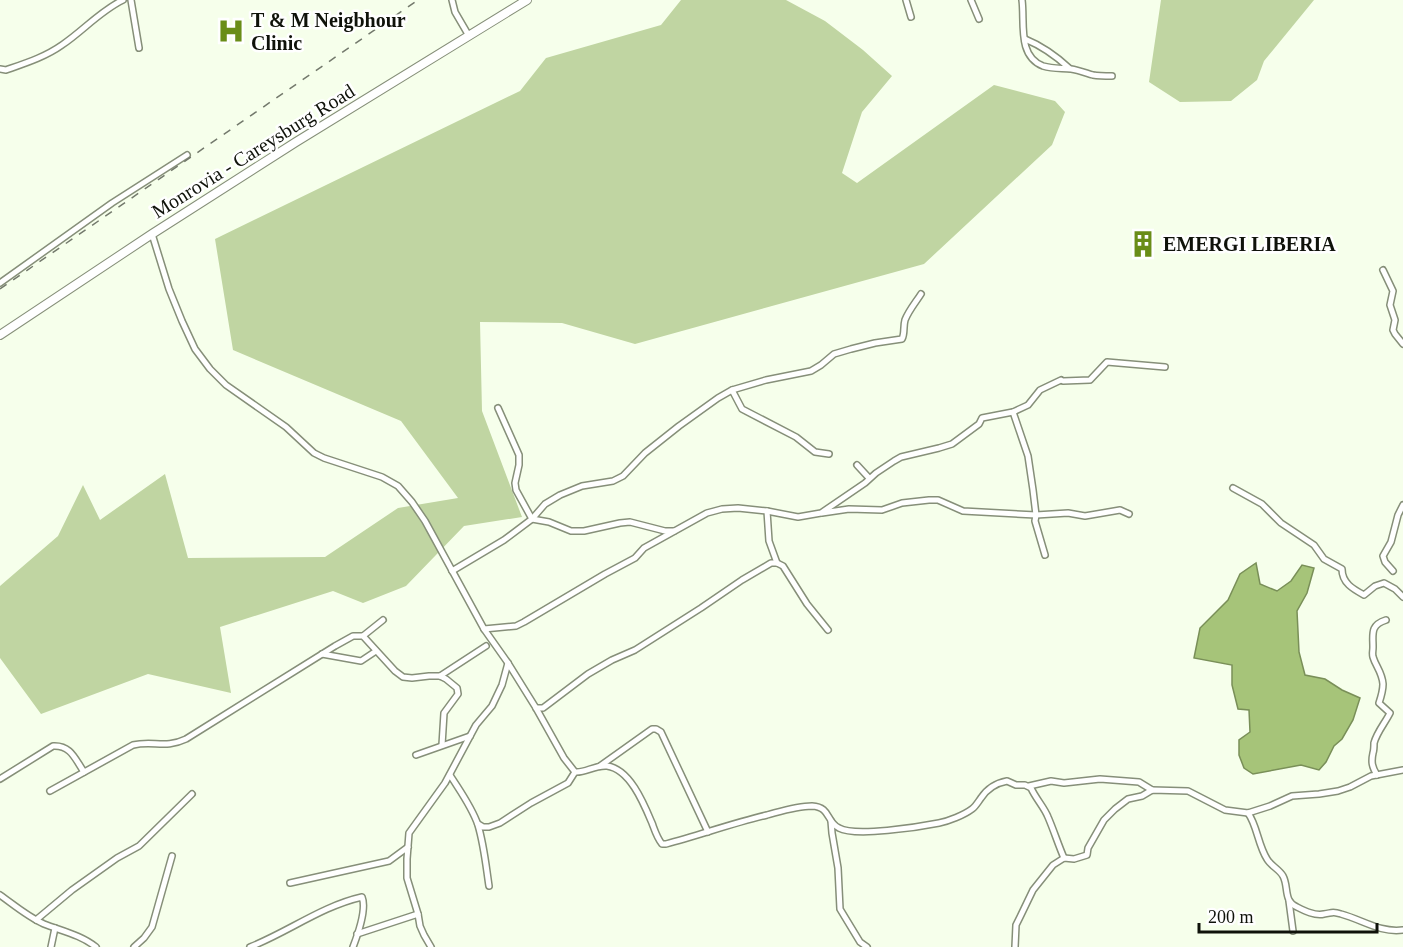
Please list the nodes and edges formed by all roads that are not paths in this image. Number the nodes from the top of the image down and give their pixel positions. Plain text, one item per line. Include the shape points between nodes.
1 (123, 0) edge
2 (131, 0) edge
3 (452, 0) edge
4 (527, 0) edge
5 (906, 0) edge
6 (971, 0) edge
7 (1022, 0) edge
8 (911, 17) dead end
9 (979, 19) dead end
10 (469, 36) junction
11 (1025, 39) junction
12 (139, 48) dead end
13 (1069, 68) junction
14 (0, 69) edge
15 (1112, 76) dead end
16 (187, 155) dead end
17 (152, 234) junction
18 (1383, 270) dead end
19 (0, 283) edge
20 (921, 294) dead end
21 (0, 336) edge
22 (1403, 344) edge
23 (1164, 367) dead end
24 (732, 390) junction
25 (498, 408) dead end
26 (1012, 412) junction
27 (829, 454) dead end
28 (857, 465) dead end
29 (869, 478) junction
30 (1233, 488) dead end
31 (1403, 505) edge
32 (767, 511) junction
33 (821, 513) junction
34 (1129, 514) dead end
35 (1036, 515) junction
36 (532, 519) junction
37 (666, 533) junction
38 (1045, 555) dead end
39 (777, 563) junction
40 (452, 571) junction
41 (1392, 571) dead end
42 (1403, 597) edge
43 (383, 620) dead end
44 (1386, 620) dead end
45 (484, 629) junction
46 (828, 630) dead end
47 (363, 636) junction
48 (486, 645) dead end
49 (376, 651) junction
50 (321, 654) junction
51 (507, 663) junction
52 (440, 676) junction
53 (536, 708) junction
54 (470, 736) junction
55 (442, 745) junction
56 (416, 755) dead end
57 (600, 766) junction
58 (1403, 770) edge
59 (84, 772) junction
60 (575, 772) junction
61 (1374, 774) junction
62 (450, 775) junction
63 (0, 779) edge
64 (1029, 786) junction
65 (1152, 789) junction
66 (50, 791) dead end
67 (192, 794) dead end
68 (1248, 813) junction
69 (831, 821) junction
70 (477, 823) junction
71 (708, 832) junction
72 (408, 847) junction
73 (172, 856) dead end
74 (1064, 858) junction
75 (290, 883) dead end
76 (489, 886) dead end
77 (0, 895) edge
78 (1289, 901) junction
79 (418, 914) junction
80 (36, 920) junction
81 (55, 928) junction
82 (1403, 930) edge
83 (1293, 931) dead end
84 (357, 934) junction
85 (51, 947) edge
86 (96, 947) edge
87 (134, 947) edge
88 (250, 947) edge
89 (353, 947) edge
90 (431, 947) edge
91 (867, 947) edge
92 (1015, 947) edge

1 - 14 street via 44,57
2 - 12 street
3 - 10 street
4 - 10 main road, Monrovia - Careysburg Road
5 - 8 street
6 - 9 street
7 - 11 street
10 - 17 main road, Monrovia - Careysburg Road
11 - 13 street
11 - 13 street via 1033,61 1055,69
13 - 15 street
16 - 19 street
17 - 21 main road, Monrovia - Careysburg Road
17 - 40 street via 182,321 210,369 314,453 398,486 425,521
18 - 22 street via 1394,295 1390,305 1395,320 1393,330
20 - 24 street via 905,321 902,339 834,354 811,371
23 - 26 street via 1107,362 1090,380 1062,381 1040,390 1028,405
24 - 27 street via 742,409 796,437 815,452
24 - 36 street via 679,426 622,476 560,495
25 - 36 street via 519,455 516,490
26 - 29 street via 982,418 952,444 901,457
26 - 35 street via 1028,456
28 - 29 street
29 - 33 street
30 - 42 street via 1262,504 1281,523 1314,545 1324,560 1342,569 1351,588 1364,595 1384,584
31 - 41 street via 1383,556
32 - 33 street via 798,517
32 - 37 street via 722,509
32 - 39 street via 769,541
33 - 35 street via 882,510 902,503 938,500 963,511
34 - 35 street via 1120,510 1093,516
35 - 38 street
36 - 37 street via 572,531 630,522
36 - 40 street
37 - 45 street via 635,558 516,626
39 - 46 street
39 - 53 street via 742,580 635,650 588,674 548,705
40 - 45 street
43 - 47 street
44 - 61 street via 1372,633 1372,656 1383,684 1379,703 1390,713 1374,743
45 - 51 street
47 - 49 street
47 - 50 street via 353,636
48 - 52 street
49 - 50 street via 362,661
49 - 52 street via 403,677
50 - 59 street via 186,739 169,745 133,744
51 - 53 street
51 - 54 street via 495,700
52 - 55 street via 457,688 458,694 444,713
53 - 60 street
54 - 55 street
54 - 62 street
55 - 56 street
57 - 60 street
57 - 71 street via 615,768 626,776 662,844
57 - 71 street via 652,729 661,732
58 - 61 street
59 - 63 street via 67,748 53,746
59 - 66 street
60 - 70 street via 568,783 500,823 483,827
61 - 68 street via 1338,791 1292,796
62 - 70 street
62 - 72 street via 409,833
64 - 65 street via 1100,779 1138,782
64 - 69 street via 1010,781 999,783 974,808 939,823 866,831 841,829
64 - 74 street via 1048,817
65 - 68 street via 1188,791 1225,810
65 - 74 street via 1128,799 1104,820 1088,855
67 - 80 street via 139,846 72,890
68 - 78 street via 1268,862 1283,876
69 - 71 street via 823,808 813,806
69 - 91 street via 840,909
70 - 76 street
72 - 75 street via 389,861
72 - 79 street via 407,878
73 - 87 street via 153,927
74 - 92 street via 1053,865 1027,902 1017,925
77 - 80 street
78 - 82 street via 1313,914 1333,912 1377,928
78 - 83 street
79 - 84 street
79 - 90 street
80 - 81 street
81 - 85 street
81 - 86 street via 86,939
84 - 88 street via 362,897 309,917
84 - 89 street

